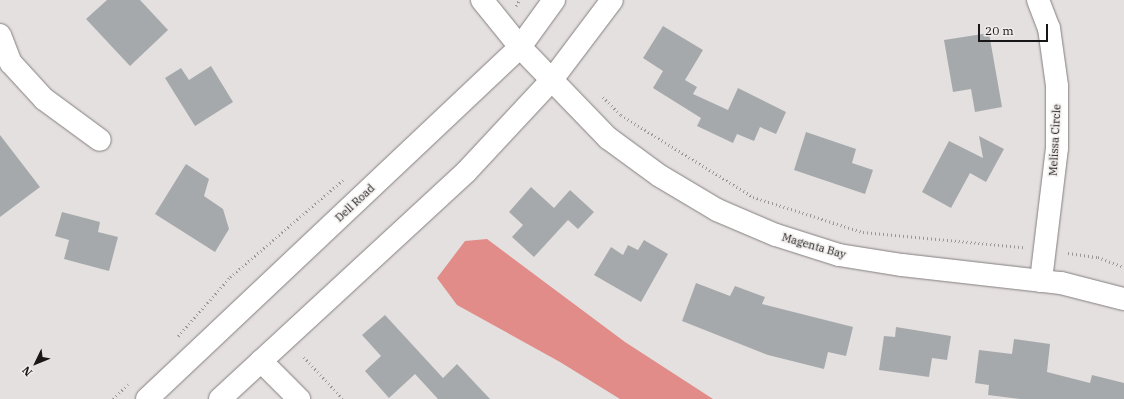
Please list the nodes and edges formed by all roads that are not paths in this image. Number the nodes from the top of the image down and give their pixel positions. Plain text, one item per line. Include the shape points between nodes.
1 (482, 0) edge
2 (554, 0) edge
3 (612, 0) edge
4 (1038, 0) edge
5 (0, 35) edge
6 (520, 48) junction
7 (551, 81) junction
8 (100, 140) dead end
9 (1041, 281) junction
10 (1124, 299) edge
11 (261, 361) junction
12 (147, 399) edge
13 (220, 399) edge
14 (299, 399) edge

1 - 6 street, Magenta Bay
2 - 6 street, Dell Road
3 - 7 street
4 - 9 street, Melissa Circle via 1049,28 1057,86 1057,148
5 - 8 street via 11,63 44,99
6 - 7 street, Magenta Bay
6 - 12 street, Dell Road
7 - 9 street, Magenta Bay via 608,138 660,176 716,210 776,235 839,255 902,266
7 - 11 street via 466,172
9 - 10 street, Magenta Bay via 1061,283
11 - 13 street
11 - 14 street

